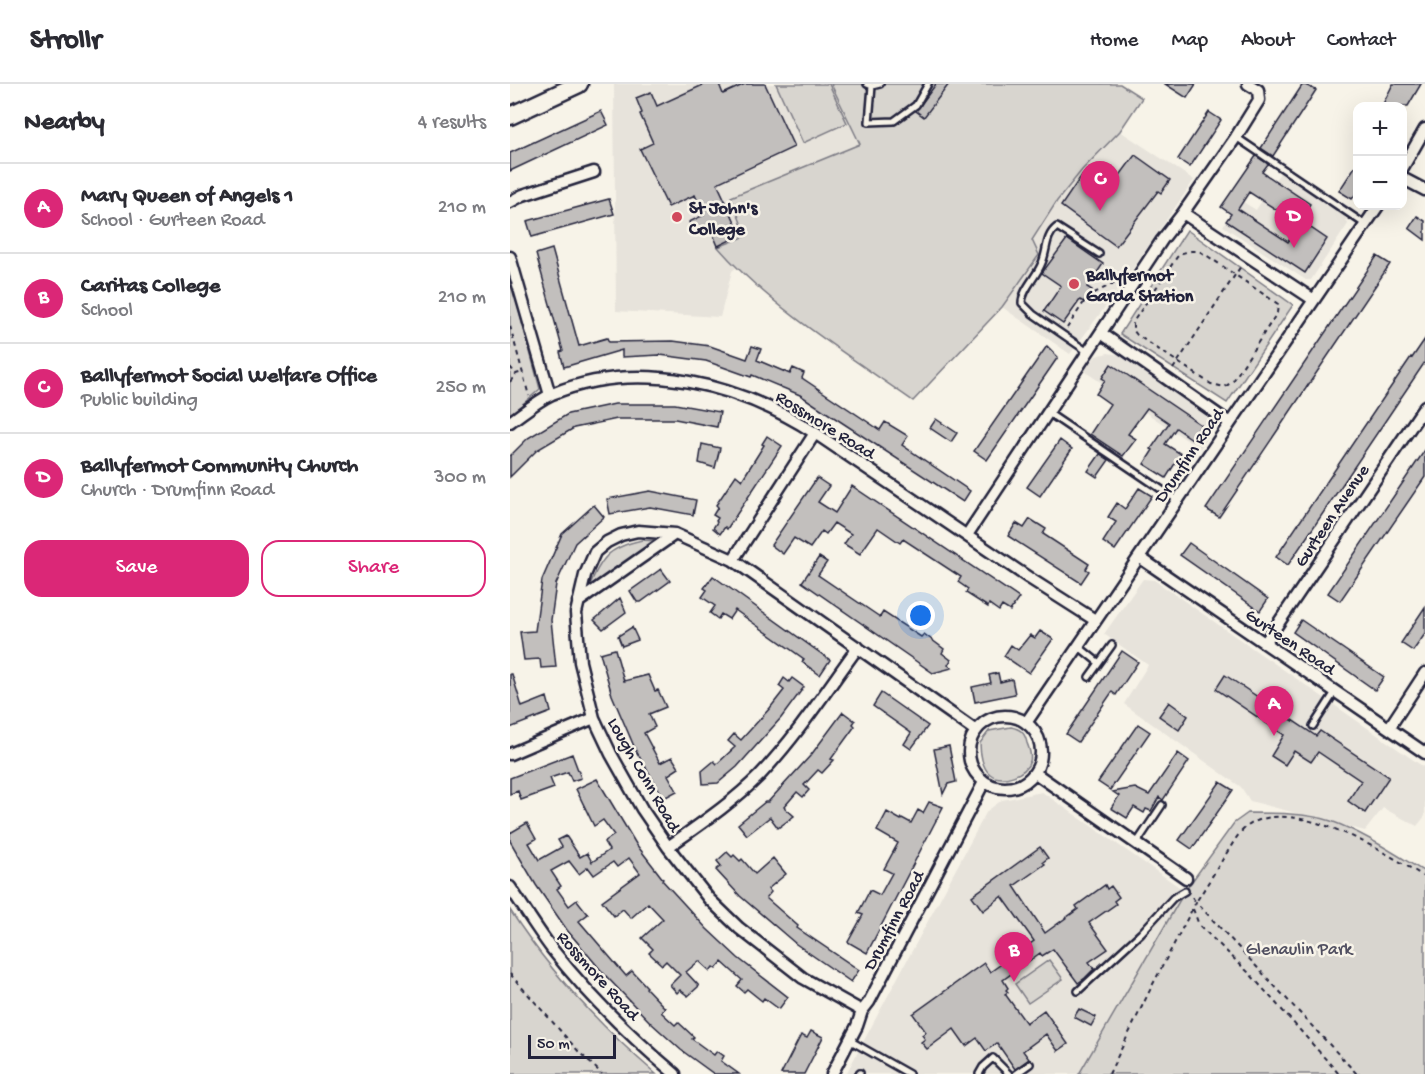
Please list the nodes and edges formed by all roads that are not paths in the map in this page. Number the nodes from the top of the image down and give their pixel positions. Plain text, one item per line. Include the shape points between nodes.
1 (579, 84) edge
2 (880, 84) edge
3 (928, 84) edge
4 (1248, 84) edge
5 (869, 85) edge
6 (510, 116) edge
7 (1425, 129) edge
8 (1236, 137) junction
9 (1407, 160) edge
10 (594, 172) dead end
11 (1407, 181) edge
12 (1425, 190) edge
13 (510, 202) edge
14 (1375, 210) edge
15 (1183, 213) junction
16 (1366, 225) junction
17 (1099, 254) dead end
18 (510, 257) edge
19 (1314, 300) junction
20 (1101, 333) junction
21 (1088, 352) junction
22 (550, 395) junction
23 (1425, 406) edge
24 (1047, 412) junction
25 (510, 422) edge
26 (1230, 423) junction
27 (815, 433) junction
28 (1178, 500) junction
29 (675, 534) junction
30 (967, 535) junction
31 (1139, 557) junction
32 (733, 560) junction
33 (578, 602) junction
34 (1095, 620) junction
35 (1265, 643) junction
36 (1112, 645) dead end
37 (1078, 646) junction
38 (858, 647) junction
39 (1099, 663) junction
40 (1425, 673) edge
41 (1089, 677) dead end
42 (1335, 692) junction
43 (594, 718) junction
44 (1026, 723) junction
45 (1313, 726) dead end
46 (1389, 728) junction
47 (976, 731) junction
48 (1425, 753) edge
49 (510, 754) edge
50 (1035, 773) junction
51 (984, 782) junction
52 (1162, 805) dead end
53 (1136, 844) junction
54 (668, 847) junction
55 (1186, 878) dead end
56 (510, 887) edge
57 (1185, 891) road end
58 (1078, 991) dead end
59 (861, 1011) junction
60 (849, 1040) junction
61 (1030, 1064) dead end
62 (675, 1074) edge
63 (832, 1074) edge
64 (909, 1074) edge
65 (980, 1074) edge
66 (1009, 1074) edge
67 (1016, 1074) edge

1 - 6 street
2 - 5 lane
3 - 5 lane via 916,105 894,121 869,122
4 - 8 street via 1258,90 1259,100
7 - 9 street
8 - 15 street
8 - 16 lane
10 - 13 street
11 - 12 street
14 - 16 street, Drumfinn Road
15 - 19 street
15 - 20 street
16 - 19 street, Drumfinn Road
17 - 21 lane via 1057,227 1051,231 1044,260 1022,297 1022,303 1032,314
18 - 22 street
19 - 26 street, Drumfinn Road
20 - 21 street
20 - 26 street
21 - 24 street
22 - 25 street, Rossmore Road
22 - 27 street, Rossmore Road via 609,379 683,381 754,400
23 - 35 street, Gurteen Avenue
24 - 28 lane
24 - 30 street
26 - 28 street, Drumfinn Road
27 - 30 street, Rossmore Road
27 - 32 street
28 - 31 street, Drumfinn Road
29 - 32 street, Lough Conn Road
29 - 33 street
29 - 33 street, Lough Conn Road via 638,531 607,542 595,552
30 - 34 street, Rossmore Road
31 - 34 street, Drumfinn Road
31 - 35 street, Gurteen Road
32 - 38 street, Lough Conn Road
33 - 43 street, Lough Conn Road via 580,663
34 - 37 street, Drumfinn Road
35 - 42 street, Gurteen Road
36 - 39 lane
37 - 39 lane
37 - 44 street, Drumfinn Road
38 - 47 street, Lough Conn Road
38 - 54 street via 796,734 757,777
39 - 41 lane
40 - 46 street
42 - 45 lane
42 - 46 street, Gurteen Road
43 - 49 street
43 - 54 street, Lough Conn Road via 627,783
44 - 47 street via 1005,716 984,723
44 - 50 street via 1040,741 1042,752
46 - 48 street, Gurteen Road
47 - 51 street via 969,752 976,773
50 - 51 street via 1017,787 1005,789
50 - 53 street
51 - 59 street, Drumfinn Road
52 - 53 lane
53 - 55 street
54 - 59 street, Lough Conn Road via 709,899 739,928 804,978
56 - 62 street, Rossmore Road via 552,949 599,1004
57 - 58 lane via 1173,898
59 - 60 street, Drumfinn Road
60 - 63 street, Drumfinn Road
60 - 64 lane
61 - 67 lane
65 - 66 lane via 993,1058

